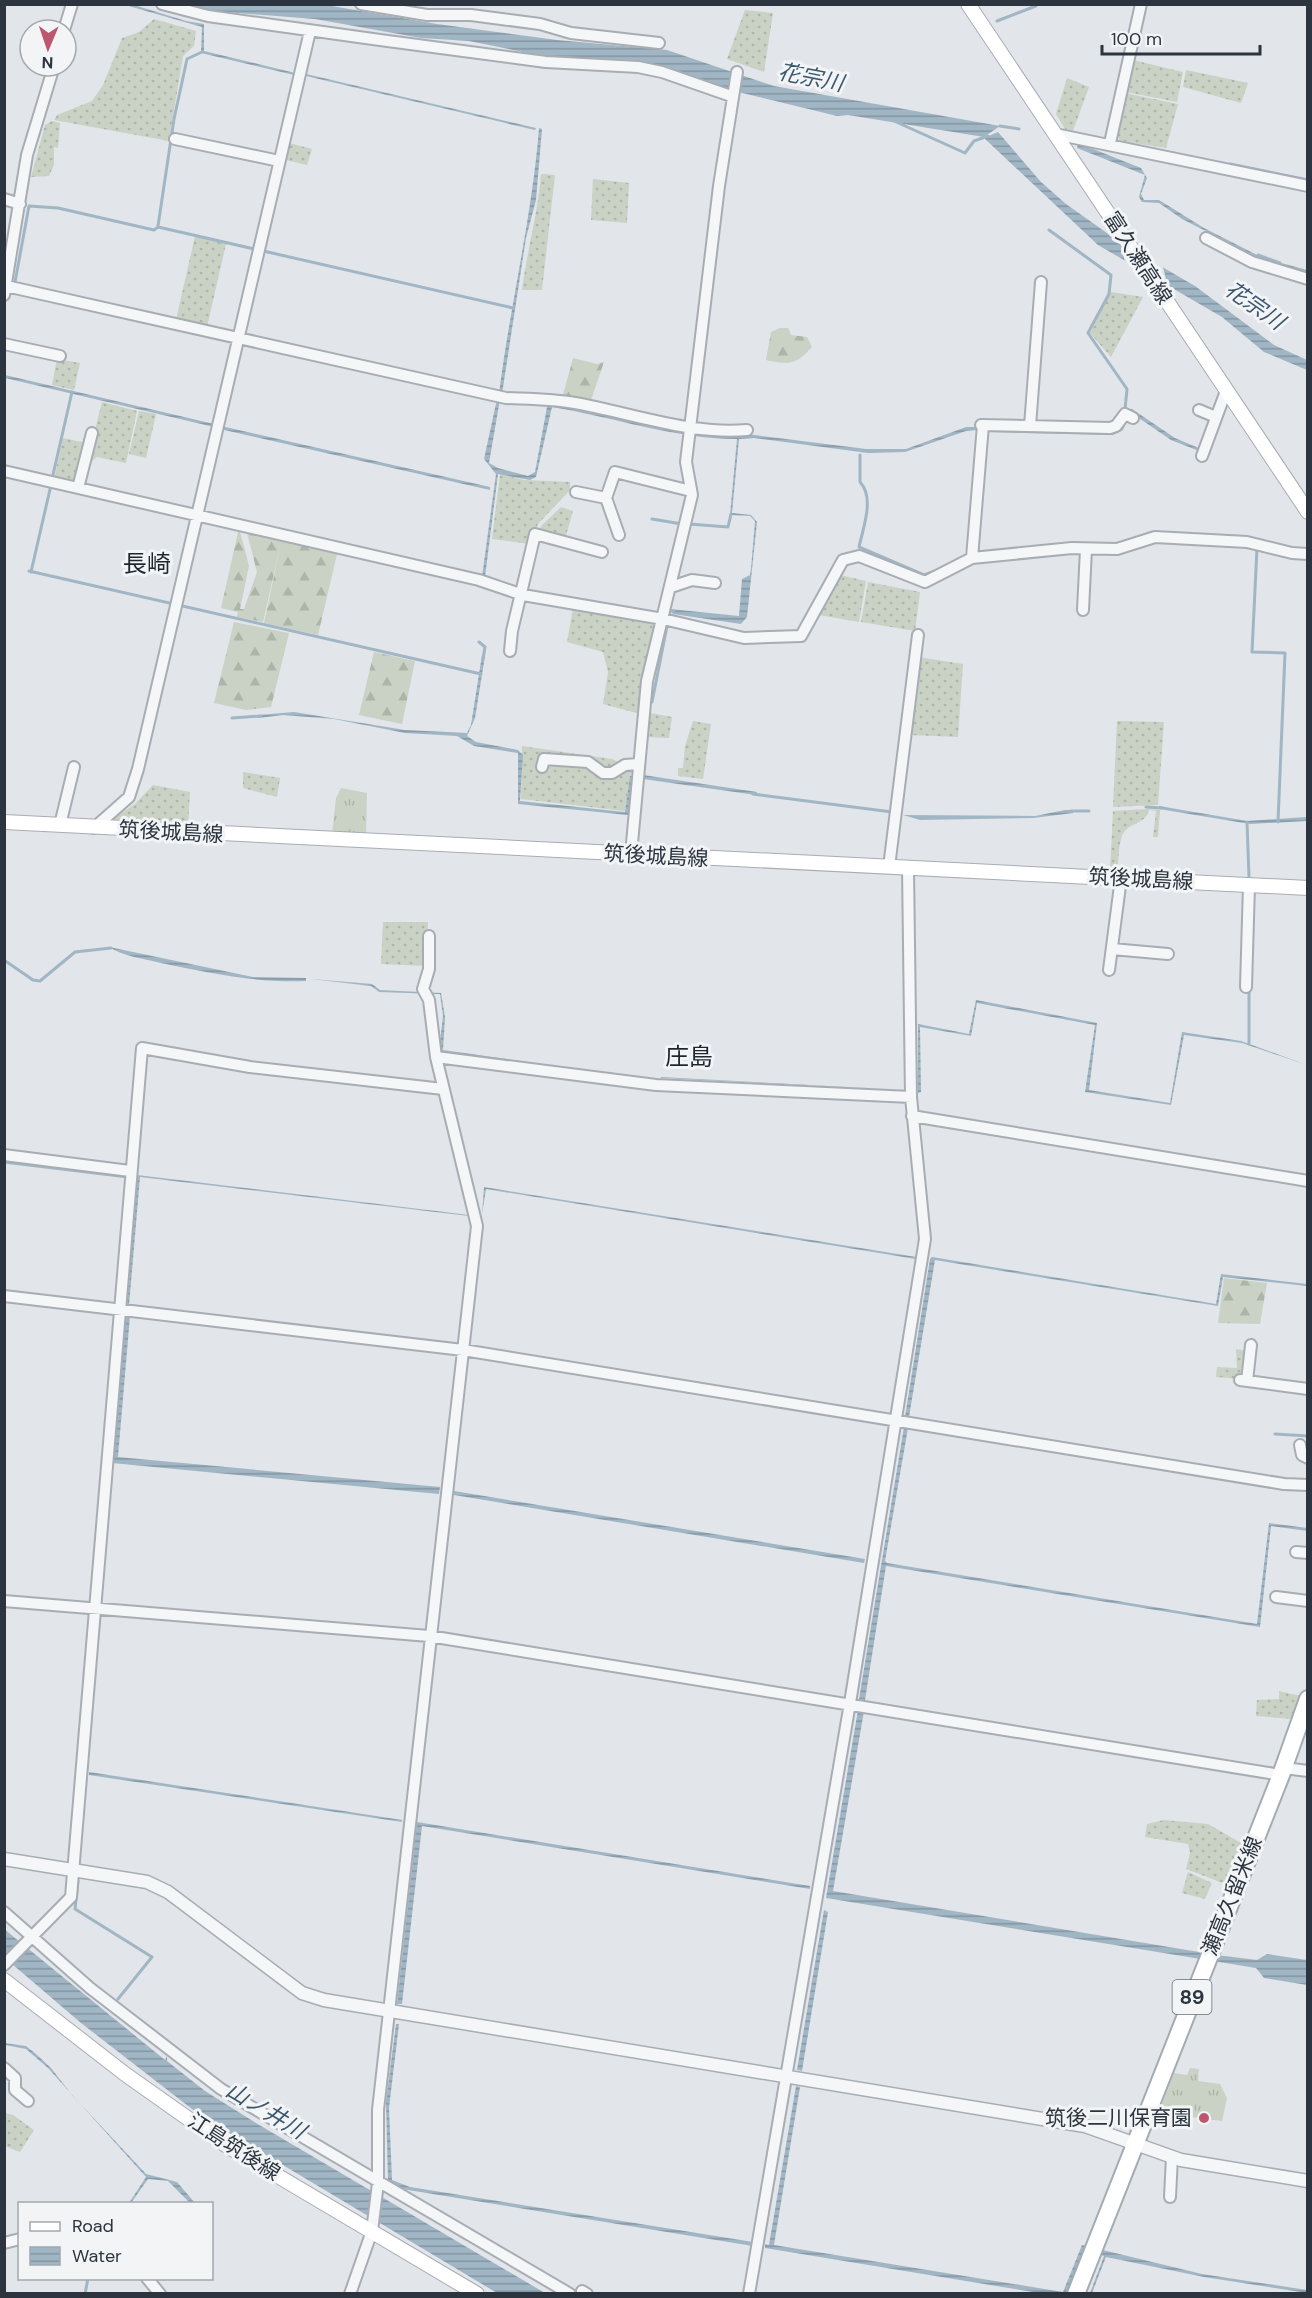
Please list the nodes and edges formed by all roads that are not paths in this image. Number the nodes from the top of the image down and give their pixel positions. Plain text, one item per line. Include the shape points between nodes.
1 (162, 4) edge
2 (361, 4) edge
3 (968, 4) edge
4 (1141, 4) edge
5 (460, 10) edge
6 (310, 31) junction
7 (659, 43) dead end
8 (737, 72) dead end
9 (50, 78) edge
10 (731, 96) junction
11 (1055, 134) junction
12 (175, 139) dead end
13 (1110, 143) junction
14 (279, 161) junction
15 (1308, 186) edge
16 (4, 199) edge
17 (20, 204) junction
18 (1206, 238) dead end
19 (1308, 279) edge
20 (1041, 282) dead end
21 (6, 286) edge
22 (238, 337) junction
23 (4, 344) edge
24 (60, 356) dead end
25 (1226, 391) junction
26 (1199, 410) dead end
27 (1216, 417) junction
28 (1133, 418) dead end
29 (1030, 426) junction
30 (691, 427) junction
31 (747, 430) dead end
32 (92, 433) dead end
33 (1202, 456) dead end
34 (4, 471) edge
35 (78, 489) junction
36 (691, 491) junction
37 (576, 492) dead end
38 (606, 498) junction
39 (1308, 512) edge
40 (197, 516) junction
41 (619, 535) dead end
42 (1086, 549) junction
43 (602, 552) dead end
44 (1308, 554) edge
45 (972, 558) junction
46 (715, 583) dead end
47 (671, 587) junction
48 (523, 595) junction
49 (1083, 610) dead end
50 (663, 619) junction
51 (918, 635) dead end
52 (510, 651) dead end
53 (638, 764) junction
54 (74, 767) dead end
55 (542, 767) dead end
56 (4, 822) edge
57 (60, 825) junction
58 (94, 828) junction
59 (631, 855) junction
60 (889, 867) junction
61 (908, 868) junction
62 (1121, 878) junction
63 (1249, 885) junction
64 (1308, 888) edge
65 (429, 936) dead end
66 (1112, 949) junction
67 (1168, 954) dead end
68 (1109, 970) dead end
69 (1246, 987) dead end
70 (436, 1057) junction
71 (443, 1089) junction
72 (911, 1097) junction
73 (912, 1116) junction
74 (4, 1155) edge
75 (130, 1171) junction
76 (1308, 1181) edge
77 (4, 1296) edge
78 (119, 1310) junction
79 (1251, 1345) dead end
80 (463, 1350) junction
81 (1308, 1389) edge
82 (896, 1421) junction
83 (1300, 1445) dead end
84 (1308, 1458) edge
85 (1308, 1485) edge
86 (1276, 1597) dead end
87 (4, 1601) edge
88 (1308, 1601) edge
89 (95, 1608) junction
90 (429, 1636) junction
91 (1308, 1699) edge
92 (850, 1703) junction
93 (1282, 1771) junction
94 (1308, 1771) edge
95 (4, 1859) edge
96 (74, 1869) junction
97 (4, 1912) edge
98 (29, 1940) junction
99 (4, 1965) edge
100 (4, 1980) edge
101 (389, 2010) junction
102 (4, 2068) edge
103 (787, 2076) junction
104 (28, 2101) dead end
105 (1134, 2145) junction
106 (1172, 2157) junction
107 (1308, 2181) edge
108 (377, 2186) junction
109 (1170, 2198) dead end
110 (372, 2228) junction
111 (149, 2280) edge
112 (160, 2294) edge
113 (350, 2294) edge
114 (477, 2294) edge
115 (570, 2294) edge
116 (750, 2294) edge
117 (1076, 2294) edge

1 - 6 street via 208,16
2 - 5 street via 428,15
3 - 11 main road, 富久瀬高線
4 - 13 street
5 - 7 street via 571,33
6 - 10 street via 546,62 638,67
6 - 14 street
8 - 10 street
9 - 17 street via 27,155
10 - 30 street
11 - 13 street
11 - 25 main road, 富久瀬高線
12 - 14 street
13 - 15 street
14 - 22 street
16 - 17 street
17 - 21 street
18 - 19 street via 1252,262
20 - 29 street
21 - 22 street
22 - 30 street via 506,398
22 - 40 street
23 - 24 street
25 - 27 street
25 - 39 main road, 富久瀬高線
26 - 27 street
27 - 33 street
28 - 29 street via 1125,414 1110,428
29 - 45 street via 982,425
30 - 31 street
30 - 36 street via 686,462
32 - 35 street
34 - 35 street
35 - 40 street
36 - 38 street via 615,472
36 - 47 street
37 - 38 street
38 - 41 street
40 - 48 street via 479,580
40 - 58 street via 129,797
42 - 44 street via 1117,549 1155,537 1247,542
42 - 45 street
42 - 49 street
43 - 48 street via 535,534
45 - 50 street via 925,582 859,556 843,560 801,636 744,638
46 - 47 street via 692,580
47 - 50 street
48 - 50 street
48 - 52 street
50 - 53 street via 647,681
51 - 60 street
53 - 55 street via 625,765 612,773 603,773 588,762 544,759
53 - 59 street
54 - 57 street
56 - 57 main road, 筑後城島線
57 - 58 main road, 筑後城島線
58 - 59 main road, 筑後城島線
59 - 60 main road, 筑後城島線
60 - 61 main road, 筑後城島線
61 - 62 main road, 筑後城島線
61 - 72 street
62 - 63 main road, 筑後城島線
62 - 66 street
63 - 64 main road, 筑後城島線
63 - 69 street
65 - 70 street via 429,969 423,989 429,1000
66 - 67 street
66 - 68 street
70 - 71 street
70 - 72 street via 656,1085
71 - 75 street via 250,1067 142,1048
71 - 80 street via 477,1226
72 - 73 street
73 - 76 street
73 - 82 street via 925,1239
74 - 75 street
75 - 78 street
77 - 78 street
78 - 80 street
78 - 89 street
79 - 81 street via 1243,1380
80 - 82 street
80 - 90 street
82 - 85 street
82 - 92 street
83 - 84 street via 1302,1455
86 - 88 street via 1293,1593
87 - 89 street
89 - 90 street
89 - 96 street
90 - 92 street
90 - 101 street
91 - 93 main road, 瀬高久留米線 / 89
92 - 93 street
92 - 103 street
93 - 94 street
93 - 105 main road, 瀬高久留米線 / 89
95 - 96 street
96 - 98 street via 71,1898
96 - 101 street via 147,1882 168,1892 302,1993
97 - 98 street
98 - 99 street
98 - 108 street via 221,2089
100 - 110 main road, 江島筑後線 via 125,2074 224,2144
101 - 103 street
101 - 108 street via 378,2110
102 - 104 street via 15,2078 15,2090
103 - 105 street via 1085,2126
103 - 116 street
105 - 106 street
105 - 117 main road, 瀬高久留米線 / 89
106 - 107 street
106 - 109 street
108 - 110 street
108 - 115 street
110 - 113 street
110 - 114 main road, 江島筑後線
111 - 112 street

